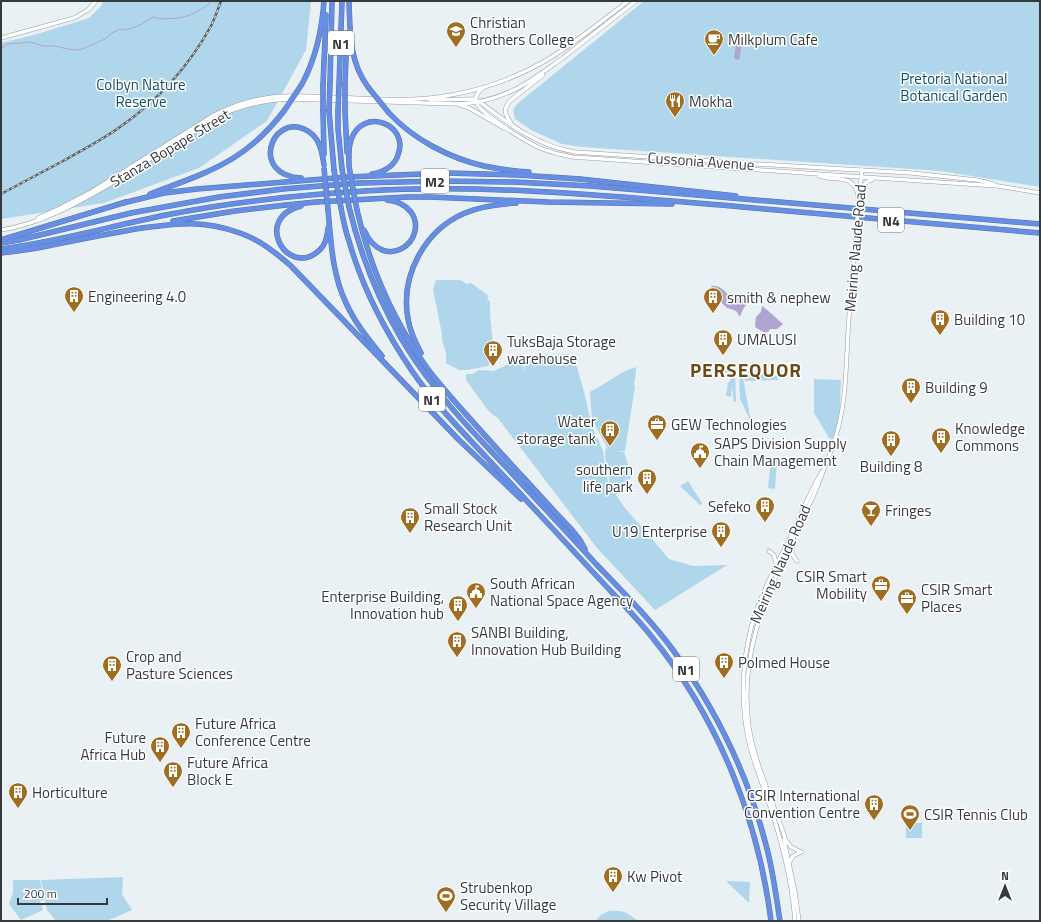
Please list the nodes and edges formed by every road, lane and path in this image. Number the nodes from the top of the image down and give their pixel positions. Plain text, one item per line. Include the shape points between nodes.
1 (96, 1) edge
2 (325, 1) edge
3 (332, 1) edge
4 (342, 1) edge
5 (349, 1) edge
6 (628, 1) edge
7 (636, 1) edge
8 (1, 38) edge
9 (553, 66) junction
10 (484, 87) junction
11 (417, 99) junction
12 (477, 101) junction
13 (458, 104) junction
14 (513, 126) junction
15 (509, 130) junction
16 (349, 165) junction
17 (324, 166) junction
18 (862, 170) junction
19 (816, 174) junction
20 (348, 177) junction
21 (862, 177) junction
22 (325, 178) junction
23 (580, 179) junction
24 (885, 179) junction
25 (998, 186) junction
26 (1040, 193) edge
27 (859, 198) junction
28 (354, 200) junction
29 (331, 202) junction
30 (548, 202) junction
31 (123, 203) junction
32 (741, 207) junction
33 (358, 210) junction
34 (328, 211) junction
35 (874, 211) junction
36 (1040, 224) edge
37 (1, 229) edge
38 (127, 230) junction
39 (1040, 233) edge
40 (1, 240) edge
41 (1, 243) edge
42 (1, 249) edge
43 (1, 253) edge
44 (438, 382) junction
45 (411, 390) junction
46 (825, 468) junction
47 (792, 542) junction
48 (769, 551) dead end
49 (586, 553) junction
50 (577, 555) junction
51 (797, 561) dead end
52 (776, 564) junction
53 (785, 838) junction
54 (790, 862) junction
55 (771, 921) edge
56 (780, 921) edge
57 (795, 921) edge
58 (799, 921) edge

1 - 8 main road via 88,10 74,18
2 - 17 highway, bridge
2 - 31 highway, bridge via 322,26 310,67 284,111 262,136 228,162
3 - 50 highway, N1, bridge via 329,111 334,170 348,240 368,294 412,372 441,408
4 - 49 highway, N1, bridge via 338,111 342,169 354,227 378,293 401,337 435,388
5 - 16 highway, bridge via 345,112
5 - 23 highway, bridge via 352,49 358,71 389,112 406,128 425,142 466,161 498,169
6 - 10 main road, Stanza Bopape Street via 545,61 516,76
7 - 9 main road
9 - 12 main road, Stanza Bopape Street via 519,88
9 - 14 main road via 507,104 505,114
10 - 11 main road, Stanza Bopape Street
10 - 12 main road via 479,91
11 - 12 main road via 468,98
11 - 37 main road, Stanza Bopape Street via 287,96 268,97 228,108 68,204 34,219
12 - 13 main road, Stanza Bopape Street
12 - 14 main road, Cussonia Avenue
12 - 15 main road via 482,111
13 - 15 main road
13 - 37 main road, Stanza Bopape Street via 291,99 248,105 208,123 73,205 34,222
14 - 18 main road, Cussonia Avenue via 540,142 575,152
15 - 19 main road, Cussonia Avenue via 540,148 572,157
16 - 20 highway via 350,142 360,127 369,122 381,122 397,134 400,150 391,165 377,173
16 - 33 highway, bridge
17 - 22 highway via 319,143 312,133 305,129 288,128 273,140 270,150 272,160 281,173 294,178
17 - 34 highway, bridge
18 - 21 main road, Meiring Naude Road
18 - 25 main road, Cussonia Avenue via 955,177
19 - 21 main road, Cussonia Avenue
19 - 27 main road via 850,181 856,188
20 - 22 highway
20 - 23 highway via 463,174
21 - 24 main road, Cussonia Avenue
21 - 27 main road, Meiring Naude Road
22 - 31 highway via 182,190
23 - 35 highway via 847,206
24 - 25 main road, Cussonia Avenue
24 - 27 main road via 867,181
25 - 26 main road, Cussonia Avenue
27 - 46 main road, Meiring Naude Road, bridge via 844,399 836,437
28 - 29 highway
28 - 30 highway via 425,196
28 - 33 highway via 388,200 402,203 414,218 413,236 401,249 380,249 373,245 366,234
29 - 34 highway via 302,206 286,213 277,227 281,247 290,254 300,257 317,252 327,237
29 - 38 highway via 235,211
30 - 32 highway
30 - 44 highway via 495,205 459,215 432,237 421,251 409,281 407,315 416,344
31 - 40 highway
32 - 39 highway, N4
32 - 42 highway, M2 via 512,190 366,191 292,196 200,208
33 - 44 highway via 362,232 386,296 414,347
34 - 45 highway via 335,271 346,305 364,333
35 - 36 highway, N4
35 - 41 highway, M2 via 555,184 462,181 375,183 283,189 193,201
38 - 43 highway
38 - 45 highway via 197,223 226,228 254,239 291,266
44 - 49 highway via 572,530
45 - 50 highway via 567,548
46 - 47 main road, Meiring Naude Road
46 - 52 main road, Meiring Naude Road
47 - 51 main road via 792,553
47 - 53 main road, Meiring Naude Road via 760,614 746,682 754,748
48 - 52 main road via 774,555
49 - 56 highway, N1 via 663,637 706,700 752,798 766,846
50 - 55 highway, N1 via 653,638 689,688 713,730 747,811 757,844
52 - 57 main road, Meiring Naude Road via 753,623 745,666 744,696 749,743 783,852
53 - 54 main road, Meiring Naude Road
53 - 54 main road via 791,847 801,852 793,856
54 - 58 main road, Meiring Naude Road

